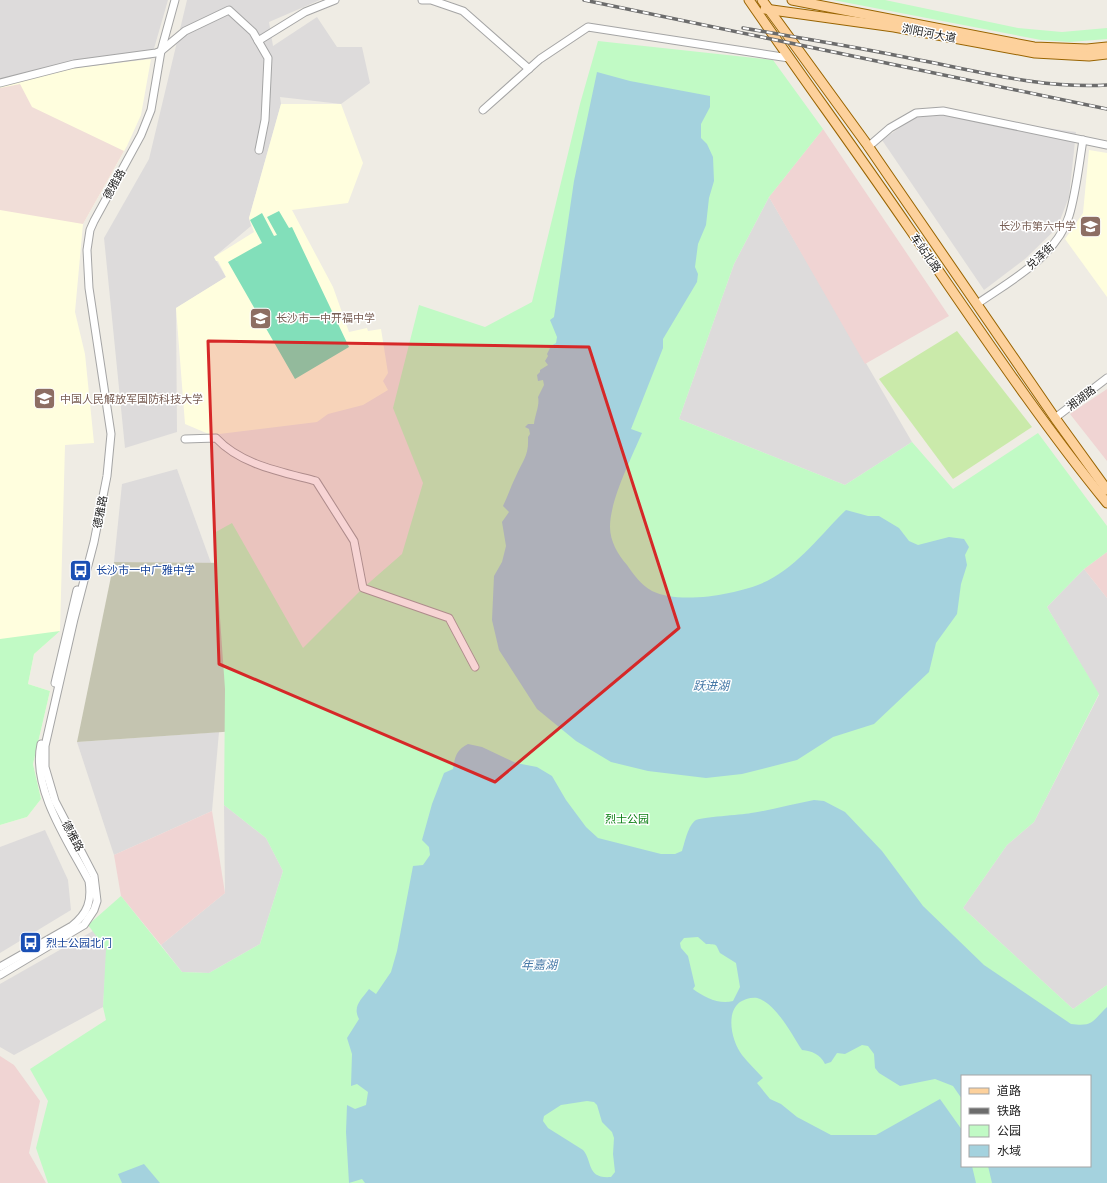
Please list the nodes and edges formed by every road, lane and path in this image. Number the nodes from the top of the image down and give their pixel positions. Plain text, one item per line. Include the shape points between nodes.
1 (170, 0) edge
2 (175, 0) edge
3 (335, 0) edge
4 (422, 0) edge
5 (762, 0) edge
6 (792, 0) edge
7 (751, 2) edge
8 (768, 9) junction
9 (258, 41) junction
10 (1107, 47) edge
11 (159, 52) junction
12 (1107, 54) edge
13 (789, 58) junction
14 (529, 69) junction
15 (0, 83) edge
16 (483, 110) dead end
17 (1083, 140) junction
18 (1107, 145) edge
19 (868, 147) junction
20 (259, 150) dead end
21 (977, 304) junction
22 (1107, 378) edge
23 (1054, 418) junction
24 (184, 439) dead end
25 (1107, 490) edge
26 (1107, 503) edge
27 (475, 668) dead end
28 (0, 967) edge
29 (0, 975) edge

1 - 11 street, 德雅路
2 - 11 street, 德雅路
3 - 9 street via 305,12
4 - 14 street via 431,0 463,11
5 - 8 main road, 车站北路
6 - 10 main road, 浏阳河大道 via 1034,47
7 - 8 main road, 浏阳河大道
7 - 13 main road, 车站北路
8 - 12 main road, 浏阳河大道 via 894,27 1035,53 1089,56
8 - 19 main road, 车站北路
9 - 11 street via 253,32 229,10 185,31
9 - 20 street via 268,58 265,120
11 - 15 street via 74,64
11 - 28 street, 德雅路 via 145,116 138,134 87,229 84,251 85,289 107,433 90,542 69,617 40,751 40,769 49,804 89,881 89,906 80,919
11 - 29 street, 德雅路 via 151,110 141,136 90,230 87,250 89,288 111,434 107,476 94,542 44,752 45,767 55,801 96,880 97,900 84,925
13 - 14 street via 588,27
13 - 26 main road, 车站北路 via 966,310
14 - 16 street
17 - 18 street
17 - 19 street via 943,111 916,113 890,128
17 - 21 street, 兑泽街 via 1069,216 1057,239 1033,264
19 - 21 main road, 车站北路
21 - 23 main road, 车站北路
22 - 23 street, 湘湖路
23 - 25 main road, 车站北路
24 - 27 street via 216,438 223,445 261,467 316,481 354,541 363,588 449,618

